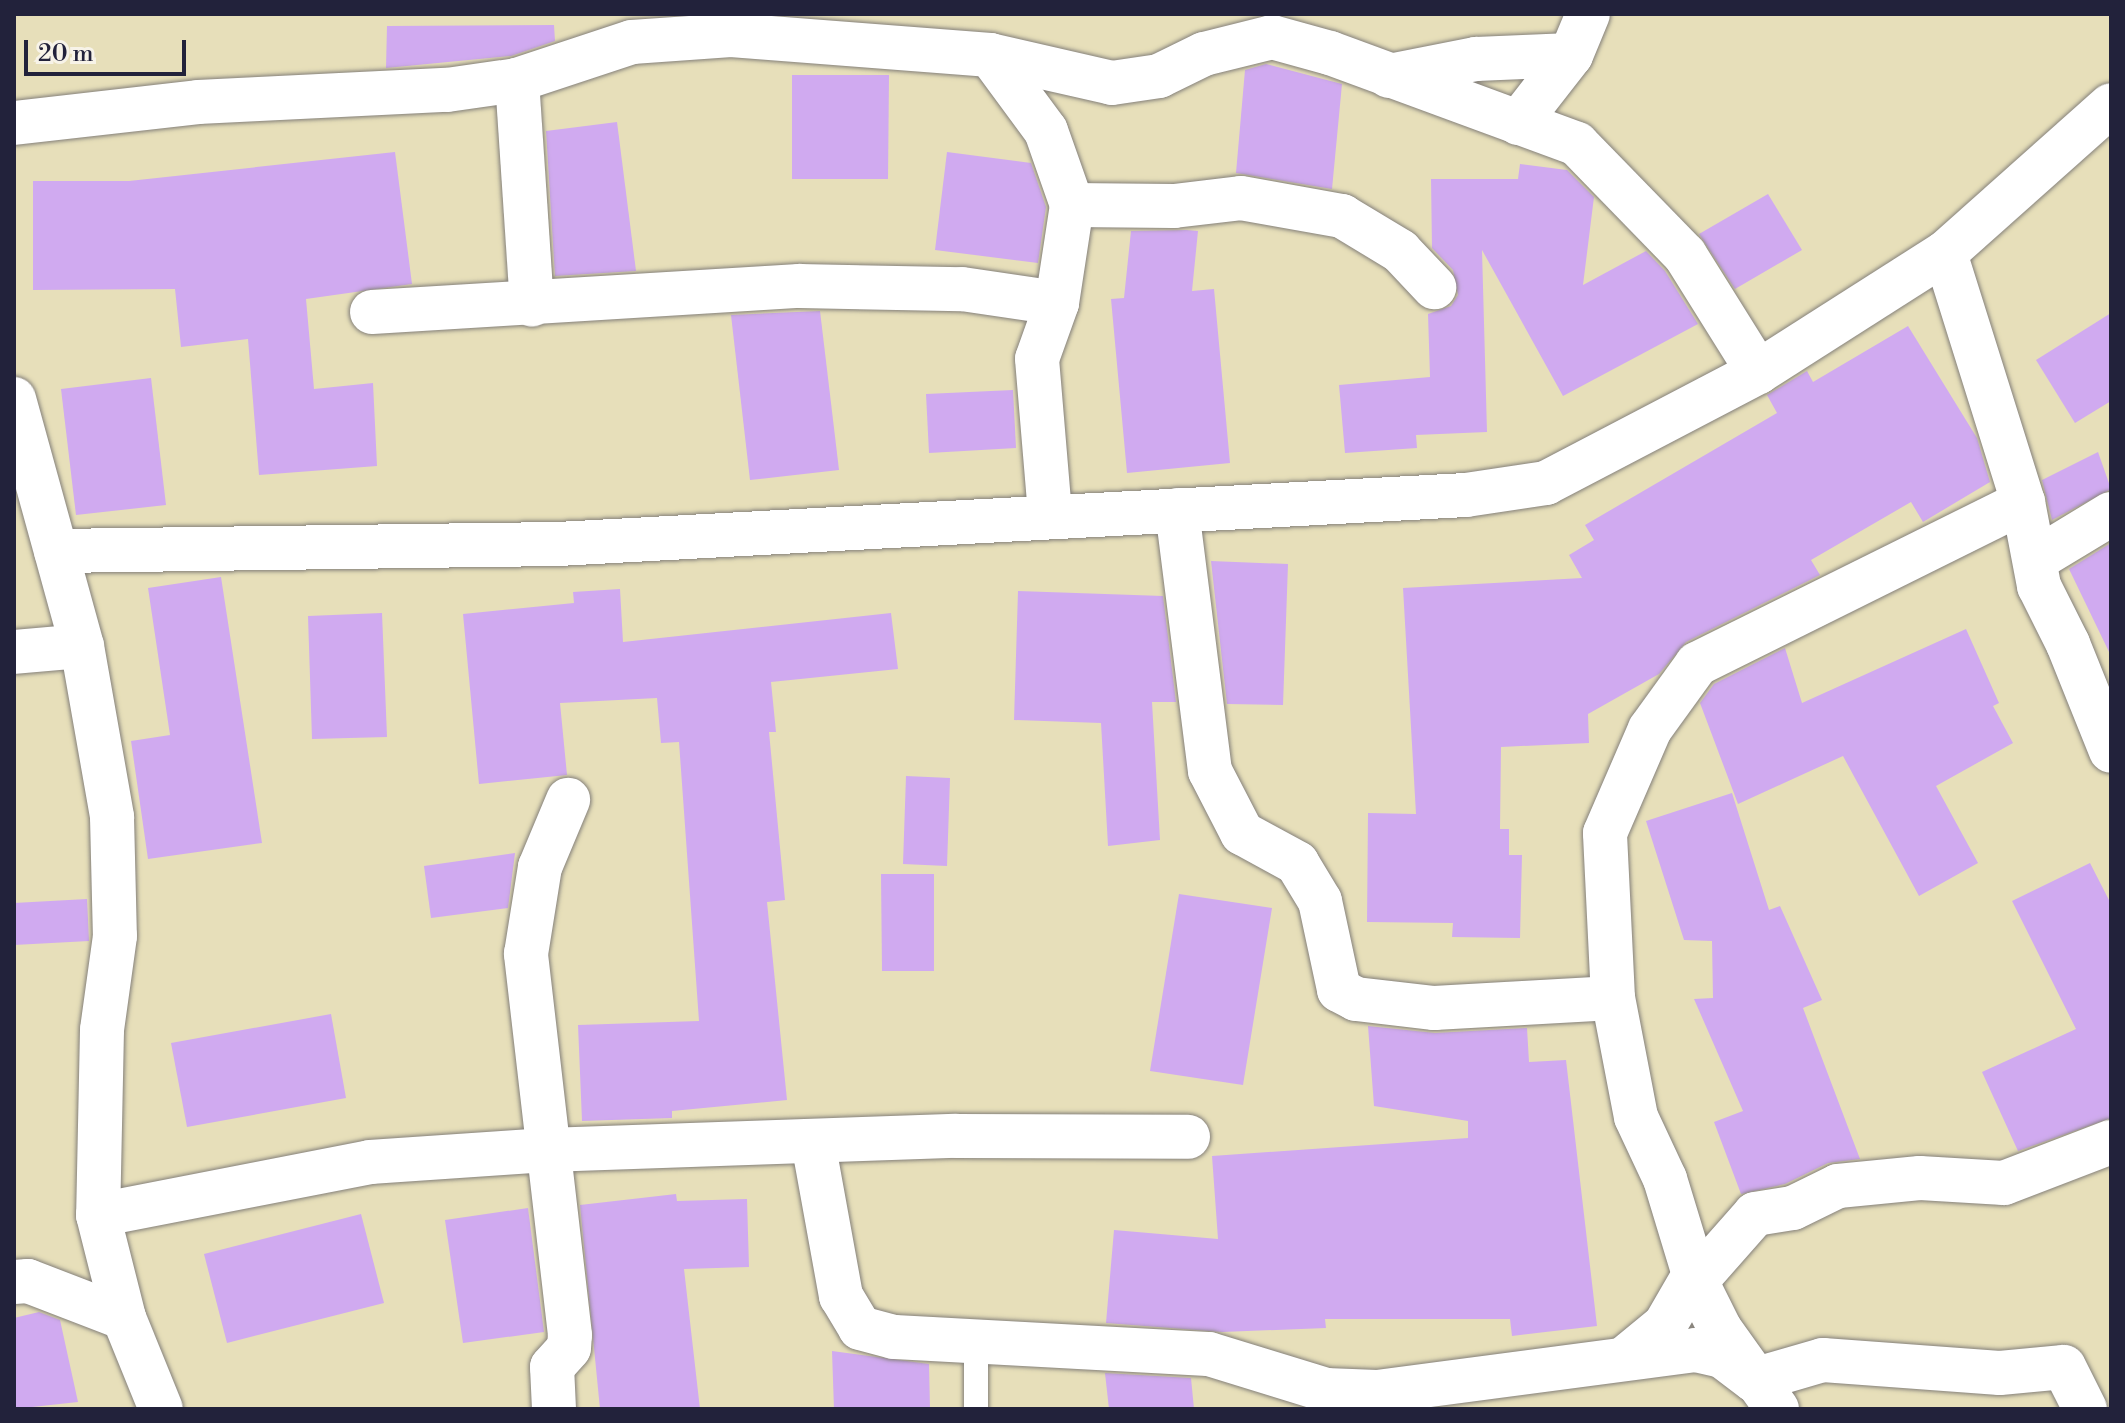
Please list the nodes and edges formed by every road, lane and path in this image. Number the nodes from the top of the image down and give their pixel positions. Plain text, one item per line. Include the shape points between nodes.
1 (1588, 14) edge
2 (607, 32) edge
3 (990, 55) junction
4 (1571, 55) junction
5 (1389, 76) junction
6 (517, 80) junction
7 (2111, 105) edge
8 (14, 123) edge
9 (1518, 123) junction
10 (1072, 205) junction
11 (1945, 253) junction
12 (1434, 287) dead end
13 (1057, 303) junction
14 (532, 304) junction
15 (372, 312) dead end
16 (1758, 372) junction
17 (14, 399) edge
18 (2023, 502) junction
19 (1177, 510) junction
20 (2111, 514) edge
21 (1050, 515) junction
22 (56, 551) junction
23 (2035, 560) junction
24 (82, 646) junction
25 (14, 652) edge
26 (2111, 751) edge
27 (568, 800) dead end
28 (1613, 998) junction
29 (1188, 1137) dead end
30 (813, 1142) junction
31 (2111, 1142) edge
32 (547, 1150) junction
33 (98, 1215) junction
34 (1695, 1278) junction
35 (14, 1282) edge
36 (124, 1318) junction
37 (976, 1344) junction
38 (1625, 1358) junction
39 (1766, 1394) edge
40 (161, 1409) edge
41 (554, 1409) edge
42 (976, 1409) edge
43 (2085, 1409) edge

1 - 4 street
2 - 3 street via 632,42 731,35
2 - 6 street
3 - 5 street via 1112,83 1159,76 1204,54 1272,37
3 - 10 street via 1046,131
4 - 5 street via 1476,59
4 - 9 street
5 - 9 street
6 - 8 street via 447,90 198,102
6 - 14 street
7 - 11 street
9 - 16 street via 1577,144 1619,183 1685,255
10 - 12 street via 1174,206 1241,198 1342,216 1400,251
10 - 13 street
11 - 16 street
11 - 18 street
13 - 14 street via 962,289 799,286
13 - 21 street via 1037,359
14 - 15 street
16 - 19 street via 1546,483 1466,495
17 - 22 street
18 - 23 street
18 - 28 street via 1697,664 1650,729 1605,833
19 - 21 street
19 - 28 street via 1210,771 1242,833 1297,863 1312,889 1339,990 1356,999 1434,1008
20 - 23 street
21 - 22 street via 558,544
22 - 24 street
23 - 26 street via 2039,586
24 - 25 street
24 - 33 street via 112,817 114,883 115,936 102,1030
27 - 32 street via 540,867 526,954
28 - 34 street via 1636,1117 1665,1179
29 - 30 street
30 - 32 street
30 - 37 street via 841,1296 860,1328 894,1337
31 - 34 street via 2004,1183 1920,1178 1838,1186 1793,1208 1755,1214
32 - 33 street via 370,1162
32 - 41 street via 570,1335 569,1348 552,1367
33 - 36 street
34 - 38 street via 1665,1325
34 - 39 street
35 - 36 street via 28,1281
36 - 40 street
37 - 38 street via 1209,1354 1326,1390 1377,1392
37 - 42 lane
38 - 39 street via 1696,1350 1722,1356
39 - 43 street via 1823,1360 2000,1373 2064,1367

